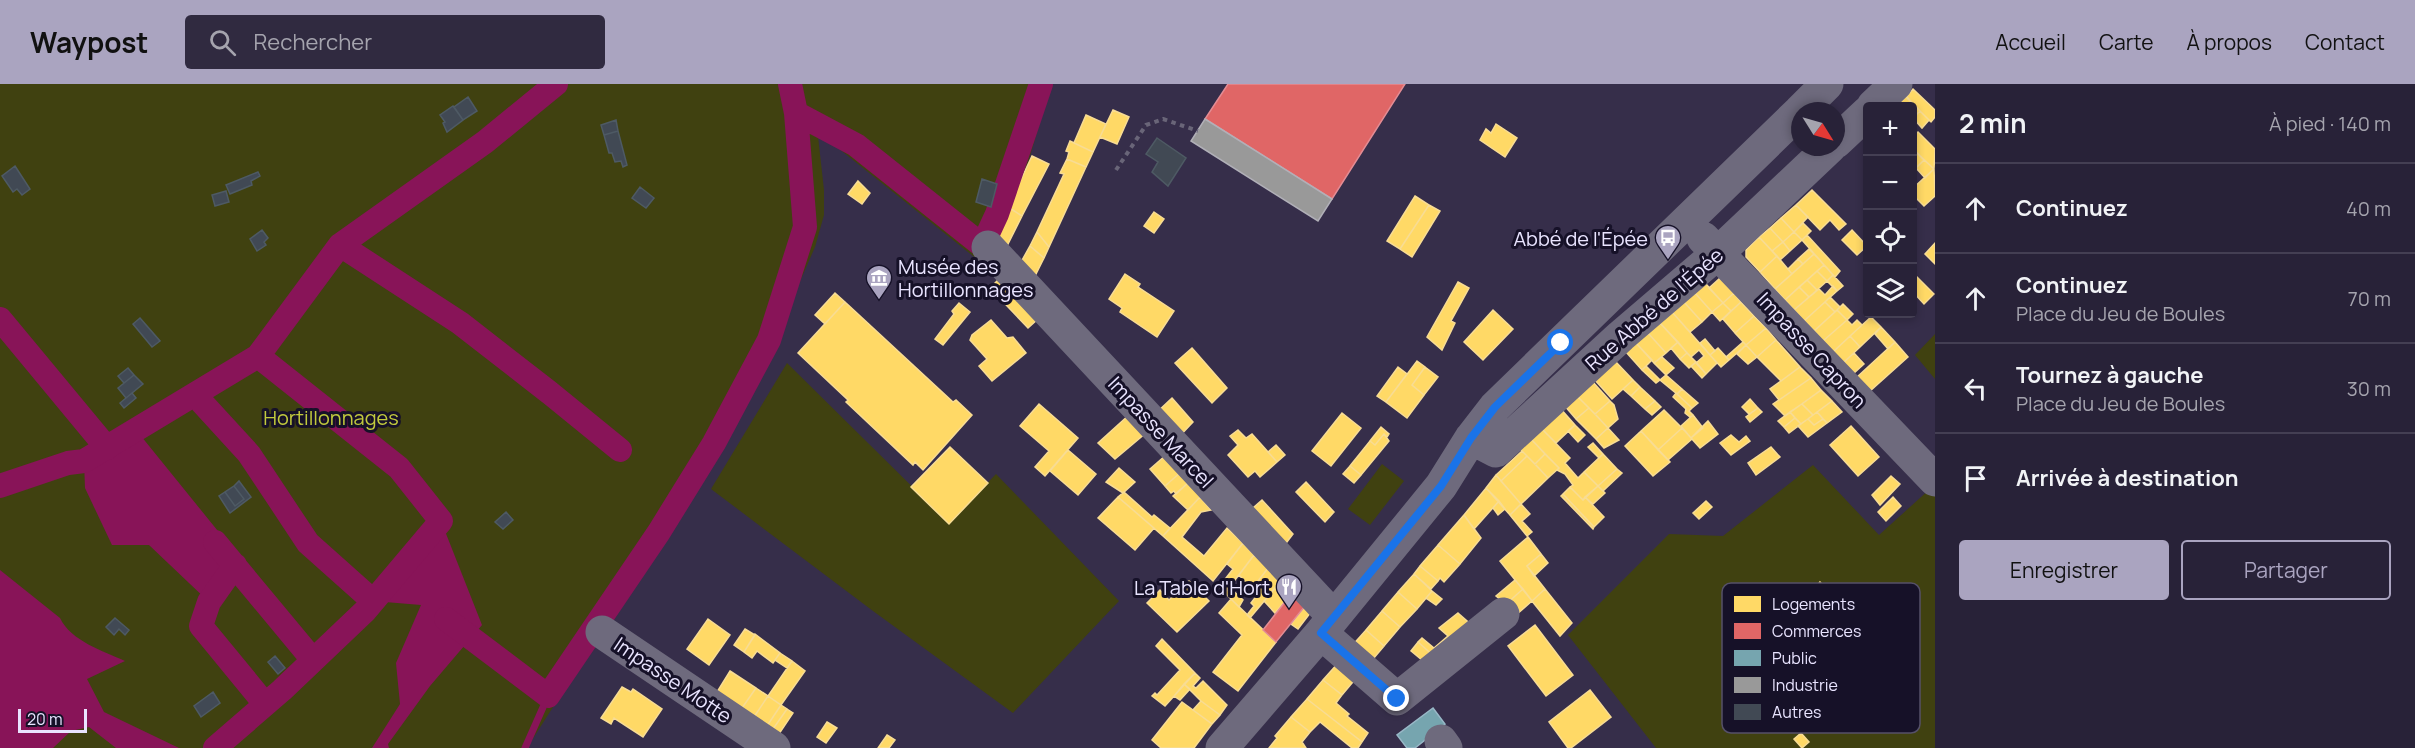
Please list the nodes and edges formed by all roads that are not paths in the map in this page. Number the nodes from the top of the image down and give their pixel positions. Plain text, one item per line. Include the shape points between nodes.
1 (1827, 84) edge
2 (1896, 84) edge
3 (1809, 102) edge
4 (1877, 102) edge
5 (1863, 117) edge
6 (1791, 120) edge
7 (1845, 134) edge
8 (1820, 156) edge
9 (1687, 221) junction
10 (988, 247) dead end
11 (1718, 253) junction
12 (1471, 438) junction
13 (1935, 480) edge
14 (1503, 614) dead end
15 (1327, 625) junction
16 (603, 632) dead end
17 (1231, 737) edge
18 (774, 748) edge

1 - 3 street
2 - 4 street
5 - 7 street
6 - 9 street
8 - 11 street, Rue Abbé de l'Épée
9 - 11 street, Impasse Capron
9 - 12 street via 1495,407
10 - 15 street, Impasse Marcel
11 - 12 street, Rue Abbé de l'Épée via 1496,451
11 - 13 street, Impasse Capron
12 - 15 street via 1441,486
14 - 15 street, Impasse Marcel via 1397,699
15 - 17 street
16 - 18 street, Impasse Motte

